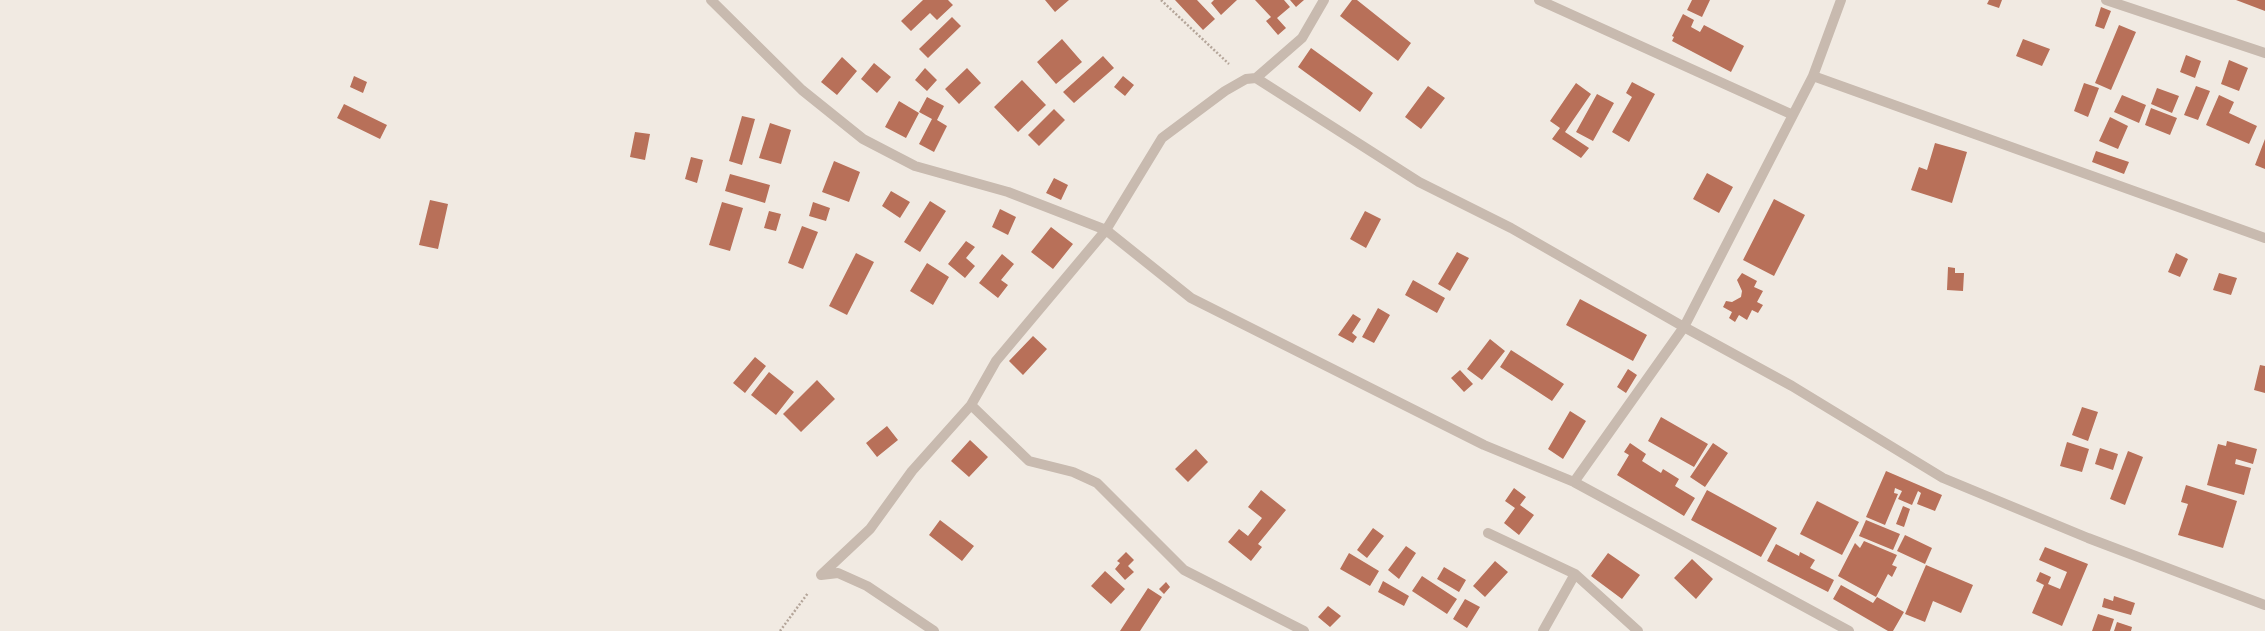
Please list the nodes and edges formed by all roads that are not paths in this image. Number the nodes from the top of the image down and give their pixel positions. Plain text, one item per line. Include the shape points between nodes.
1 (711, 0) edge
2 (1324, 0) edge
3 (1539, 0) edge
4 (1841, 0) edge
5 (2106, 0) edge
6 (2265, 53) edge
7 (1813, 76) junction
8 (1251, 79) junction
9 (1793, 115) junction
10 (1106, 230) junction
11 (2265, 238) edge
12 (1684, 327) junction
13 (971, 405) junction
14 (1574, 482) junction
15 (1488, 533) dead end
16 (1575, 574) junction
17 (2265, 605) edge
18 (934, 631) edge
19 (1304, 631) edge
20 (1543, 631) edge
21 (1638, 631) edge
22 (1849, 631) edge

1 - 10 street via 802,90 863,139 915,166 1008,192
2 - 8 street via 1302,38
3 - 9 street
4 - 7 street
5 - 6 street
7 - 9 street
7 - 11 street
8 - 10 street via 1225,90 1162,138
8 - 12 street via 1419,182 1511,228
9 - 12 street
10 - 13 street via 996,361
10 - 14 street via 1191,298 1484,445
12 - 14 street
12 - 17 street via 1792,386 1943,478 2088,538
13 - 18 street via 912,471 870,529 821,575 838,573 867,586
13 - 19 street via 1029,461 1073,472 1097,483 1184,570
14 - 22 street
15 - 16 street
16 - 20 street
16 - 21 street

